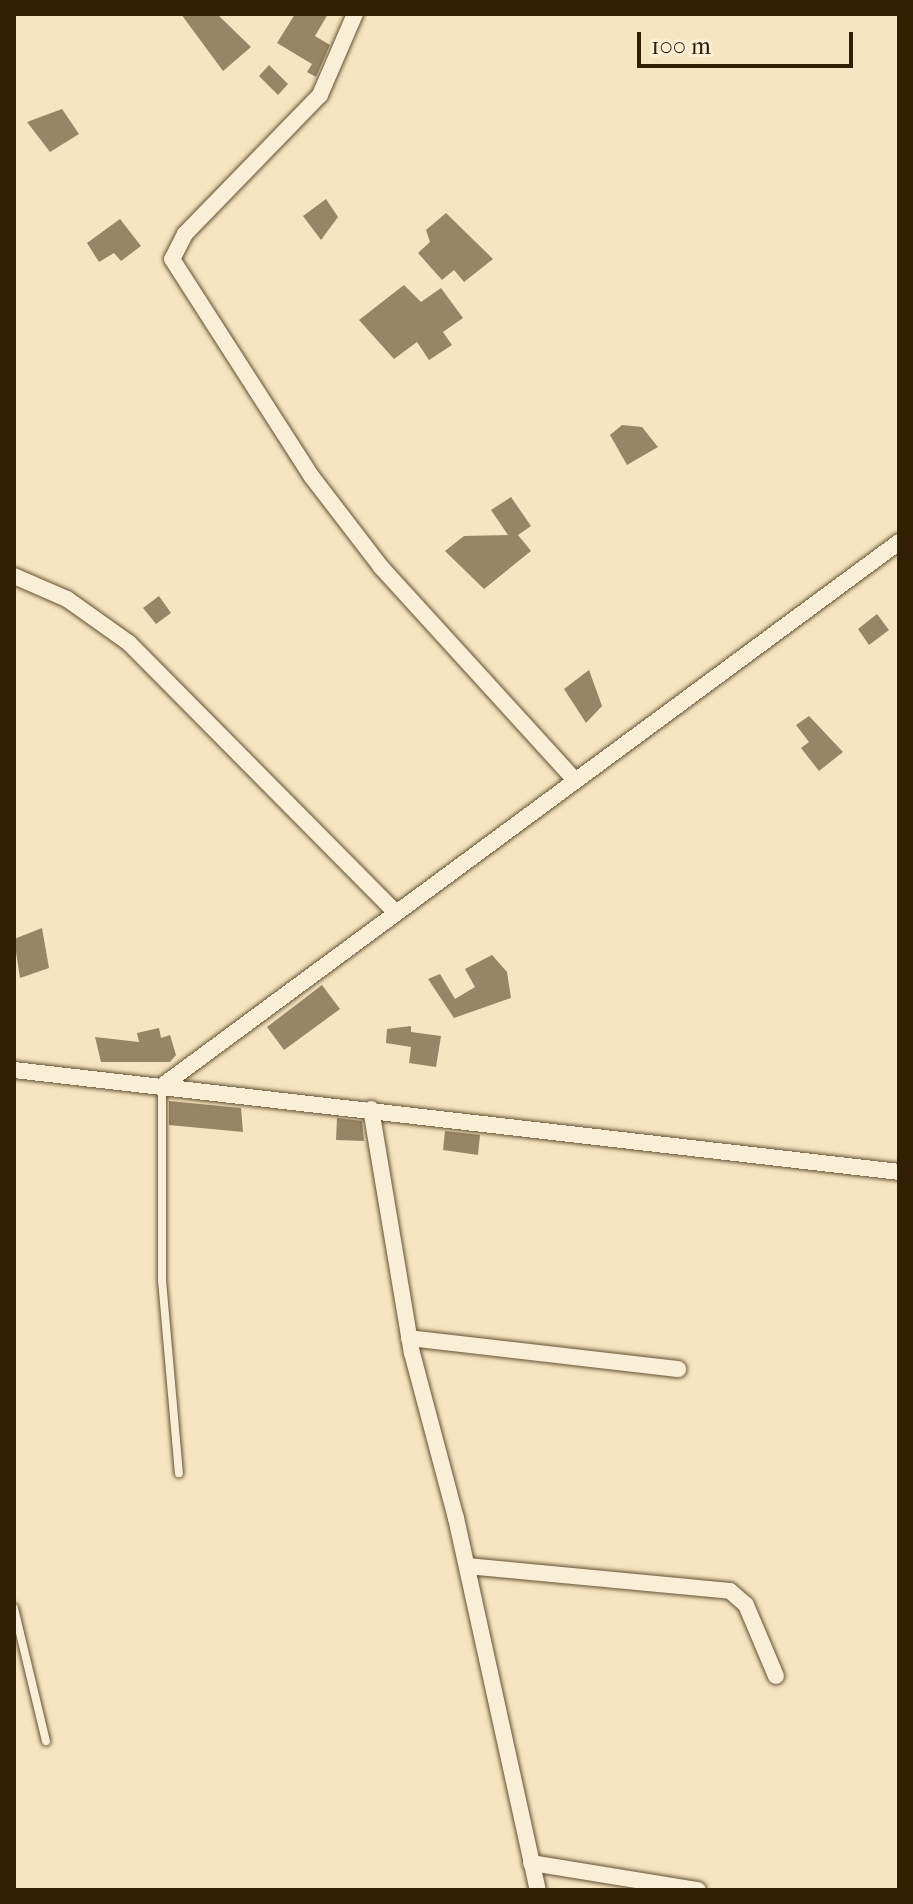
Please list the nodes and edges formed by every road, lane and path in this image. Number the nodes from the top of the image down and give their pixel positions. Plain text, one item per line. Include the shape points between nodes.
1 (355, 14) edge
2 (899, 542) edge
3 (14, 576) edge
4 (573, 778) junction
5 (393, 910) junction
6 (14, 1070) edge
7 (162, 1086) junction
8 (371, 1109) junction
9 (899, 1172) edge
10 (409, 1338) junction
11 (678, 1369) dead end
12 (179, 1473) dead end
13 (467, 1566) junction
14 (14, 1608) edge
15 (776, 1676) dead end
16 (46, 1741) dead end
17 (531, 1863) junction
18 (538, 1890) edge
19 (698, 1890) edge

1 - 4 street via 320,95 185,234 172,259 312,477 381,567
2 - 4 street
3 - 5 street via 67,599 129,643
4 - 5 street
5 - 7 street
6 - 7 street
7 - 8 street
7 - 12 lane via 162,1280
8 - 9 street
8 - 10 street
10 - 11 street
10 - 13 street
13 - 15 street via 730,1591 746,1605
13 - 17 street
14 - 16 lane
17 - 18 street
17 - 19 street

